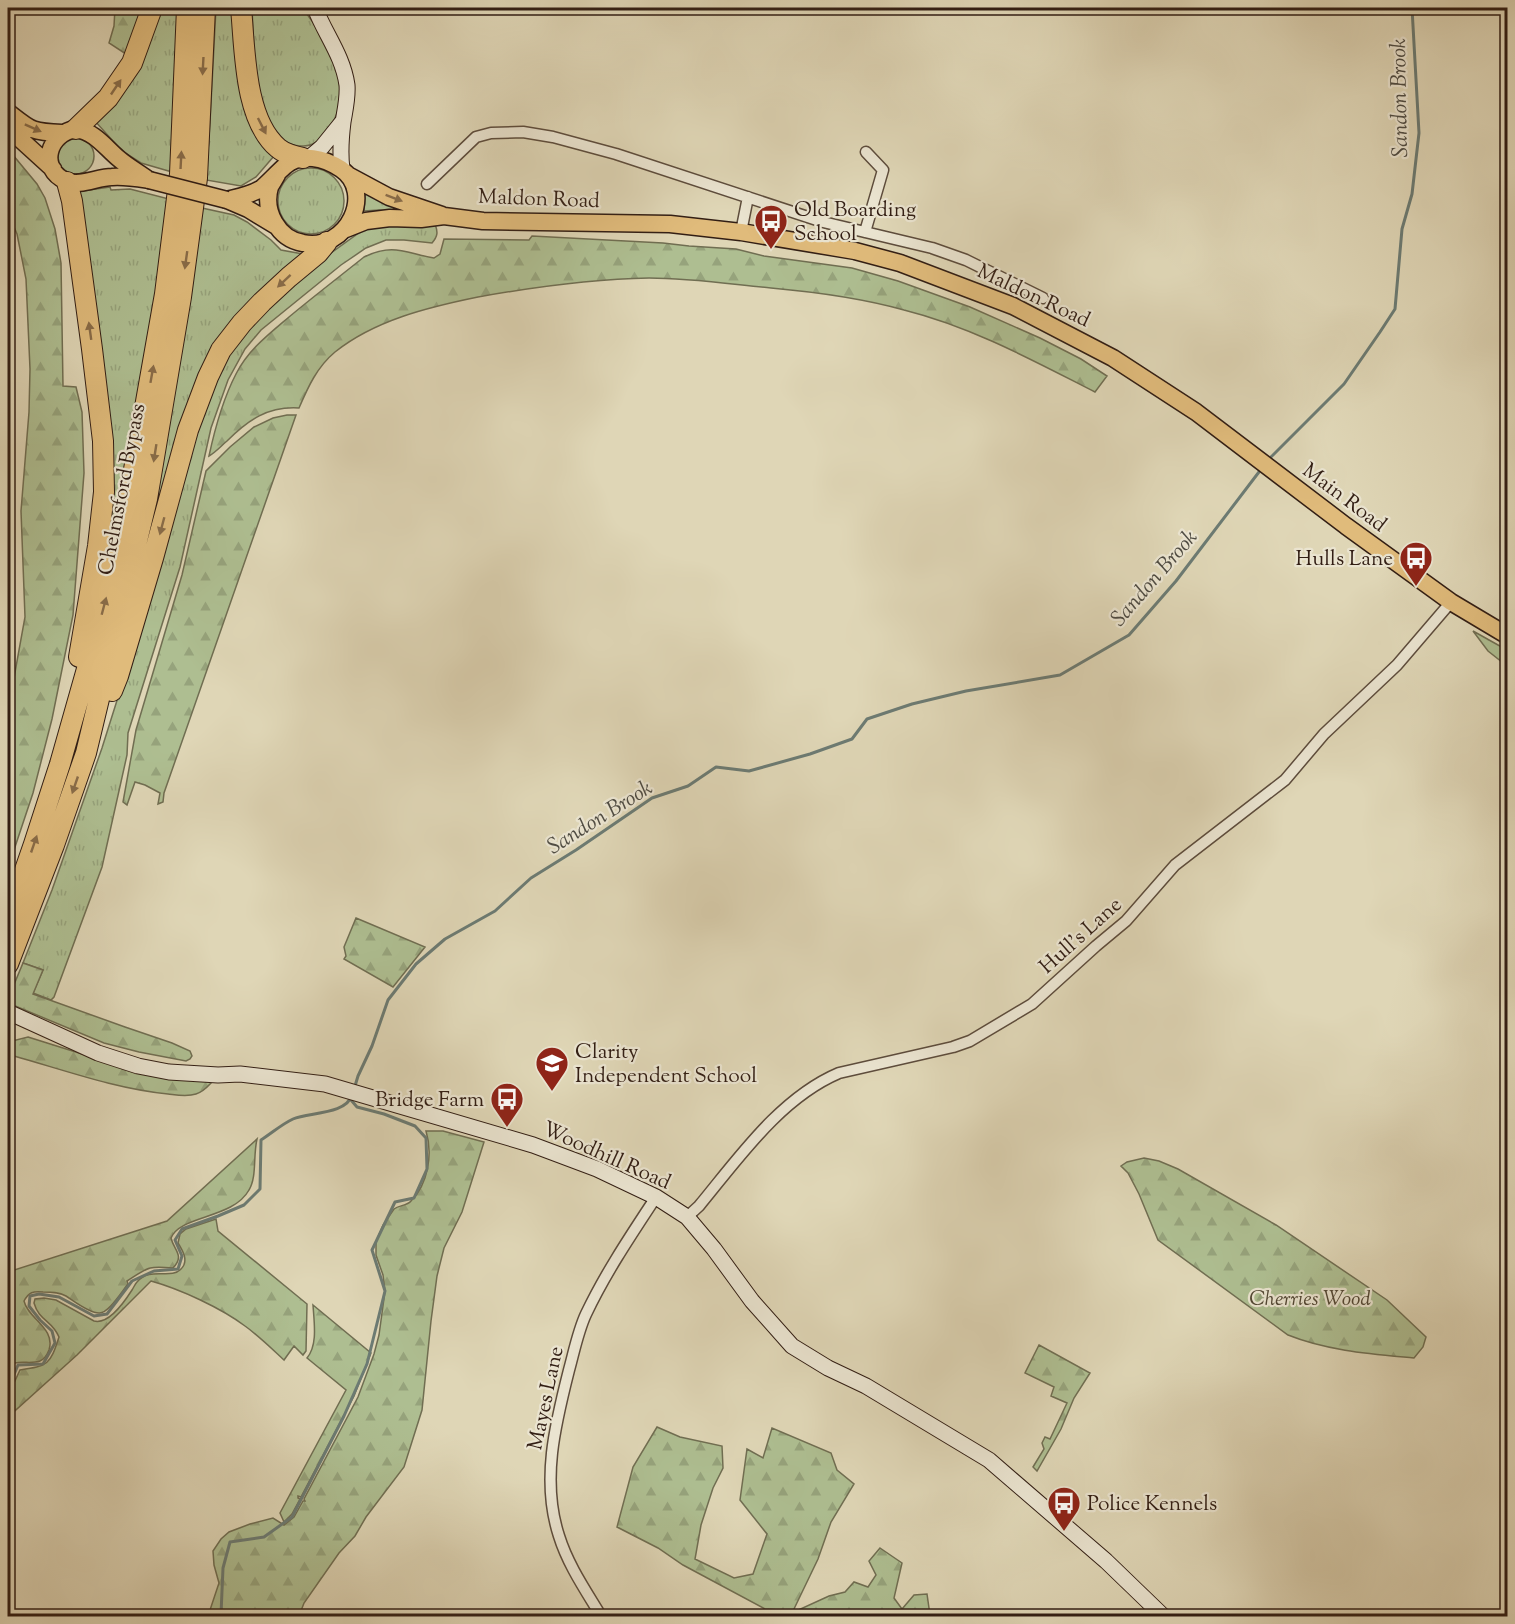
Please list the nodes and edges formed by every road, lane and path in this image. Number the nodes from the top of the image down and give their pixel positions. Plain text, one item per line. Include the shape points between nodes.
1 (152, 8) edge
2 (187, 8) edge
3 (205, 8) edge
4 (241, 8) edge
5 (315, 8) edge
6 (8, 112) edge
7 (343, 121) junction
8 (8, 128) edge
9 (69, 131) junction
10 (99, 140) junction
11 (866, 152) dead end
12 (306, 158) junction
13 (344, 172) junction
14 (277, 175) junction
15 (59, 176) junction
16 (149, 180) junction
17 (88, 181) junction
18 (427, 184) dead end
19 (748, 197) junction
20 (227, 200) junction
21 (444, 216) junction
22 (276, 226) junction
23 (346, 229) junction
24 (741, 232) junction
25 (865, 232) junction
26 (327, 242) junction
27 (1043, 298) dead end
28 (1276, 472) joint
29 (1451, 602) junction
30 (1508, 636) edge
31 (86, 753) junction
32 (60, 764) junction
33 (8, 919) edge
34 (8, 964) edge
35 (8, 1012) edge
36 (656, 1197) junction
37 (687, 1217) junction
38 (601, 1617) edge
39 (1163, 1617) edge

9 -> 1 highway via 108,98 132,63
32 -> 2 highway, Chelmsford Bypass via 106,602 163,305 180,174
3 -> 31 highway, Chelmsford Bypass via 197,178 181,297 147,499
4 -> 12 highway via 253,106 268,138 278,149
5 - 7 street via 345,76 347,104
6 -> 9 main road via 39,132
7 - 12 street via 322,147
7 - 13 street via 340,154
8 - 15 main road
9 - 10 main road via 85,130
9 - 15 main road via 54,140 50,149 49,160
10 - 16 main road
10 - 17 main road via 104,156 102,165
11 - 25 street via 883,170
12 - 13 main road via 324,160
12 - 14 main road via 288,164
13 -> 21 main road, Maldon Road via 389,197
13 - 23 main road via 354,188 356,203
14 - 20 main road via 249,195
14 - 22 main road via 268,202
15 - 17 main road via 81,183
32 -> 15 highway via 104,492 103,441 72,201
16 - 17 main road via 115,176
16 - 20 main road, bridge
18 - 19 street, Maldon Road via 476,137 522,132 616,154
19 - 24 street
19 - 25 street, Maldon Road
20 - 22 main road
21 - 23 main road, Maldon Road via 366,221
21 - 24 main road, Maldon Road via 483,221 670,224
22 - 26 main road via 290,239 302,243
23 - 26 main road
24 - 28 main road, Maldon Road via 855,251 900,263 1013,306 1113,358 1196,412
25 - 27 street, Maldon Road via 966,260
26 -> 31 highway via 242,324 221,350 208,377 188,430 118,676
28 - 29 main road, Main Road
29 - 30 main road, Main Road
29 - 37 street, Hull's Lane via 1397,665 1324,734 1285,780 1175,865 1126,921 1032,1004 970,1041 839,1073 807,1090 761,1131
31 -> 34 highway, Chelmsford Bypass
33 -> 32 highway, Chelmsford Bypass
35 - 36 street, Woodhill Road via 98,1053 138,1066 169,1072 240,1074 325,1084 532,1144
36 - 37 street, Woodhill Road
36 - 38 street, Mayes Lane via 585,1317 553,1442 550,1477 559,1536 571,1566
37 - 39 street, Woodhill Road via 792,1346 989,1460 1106,1561

